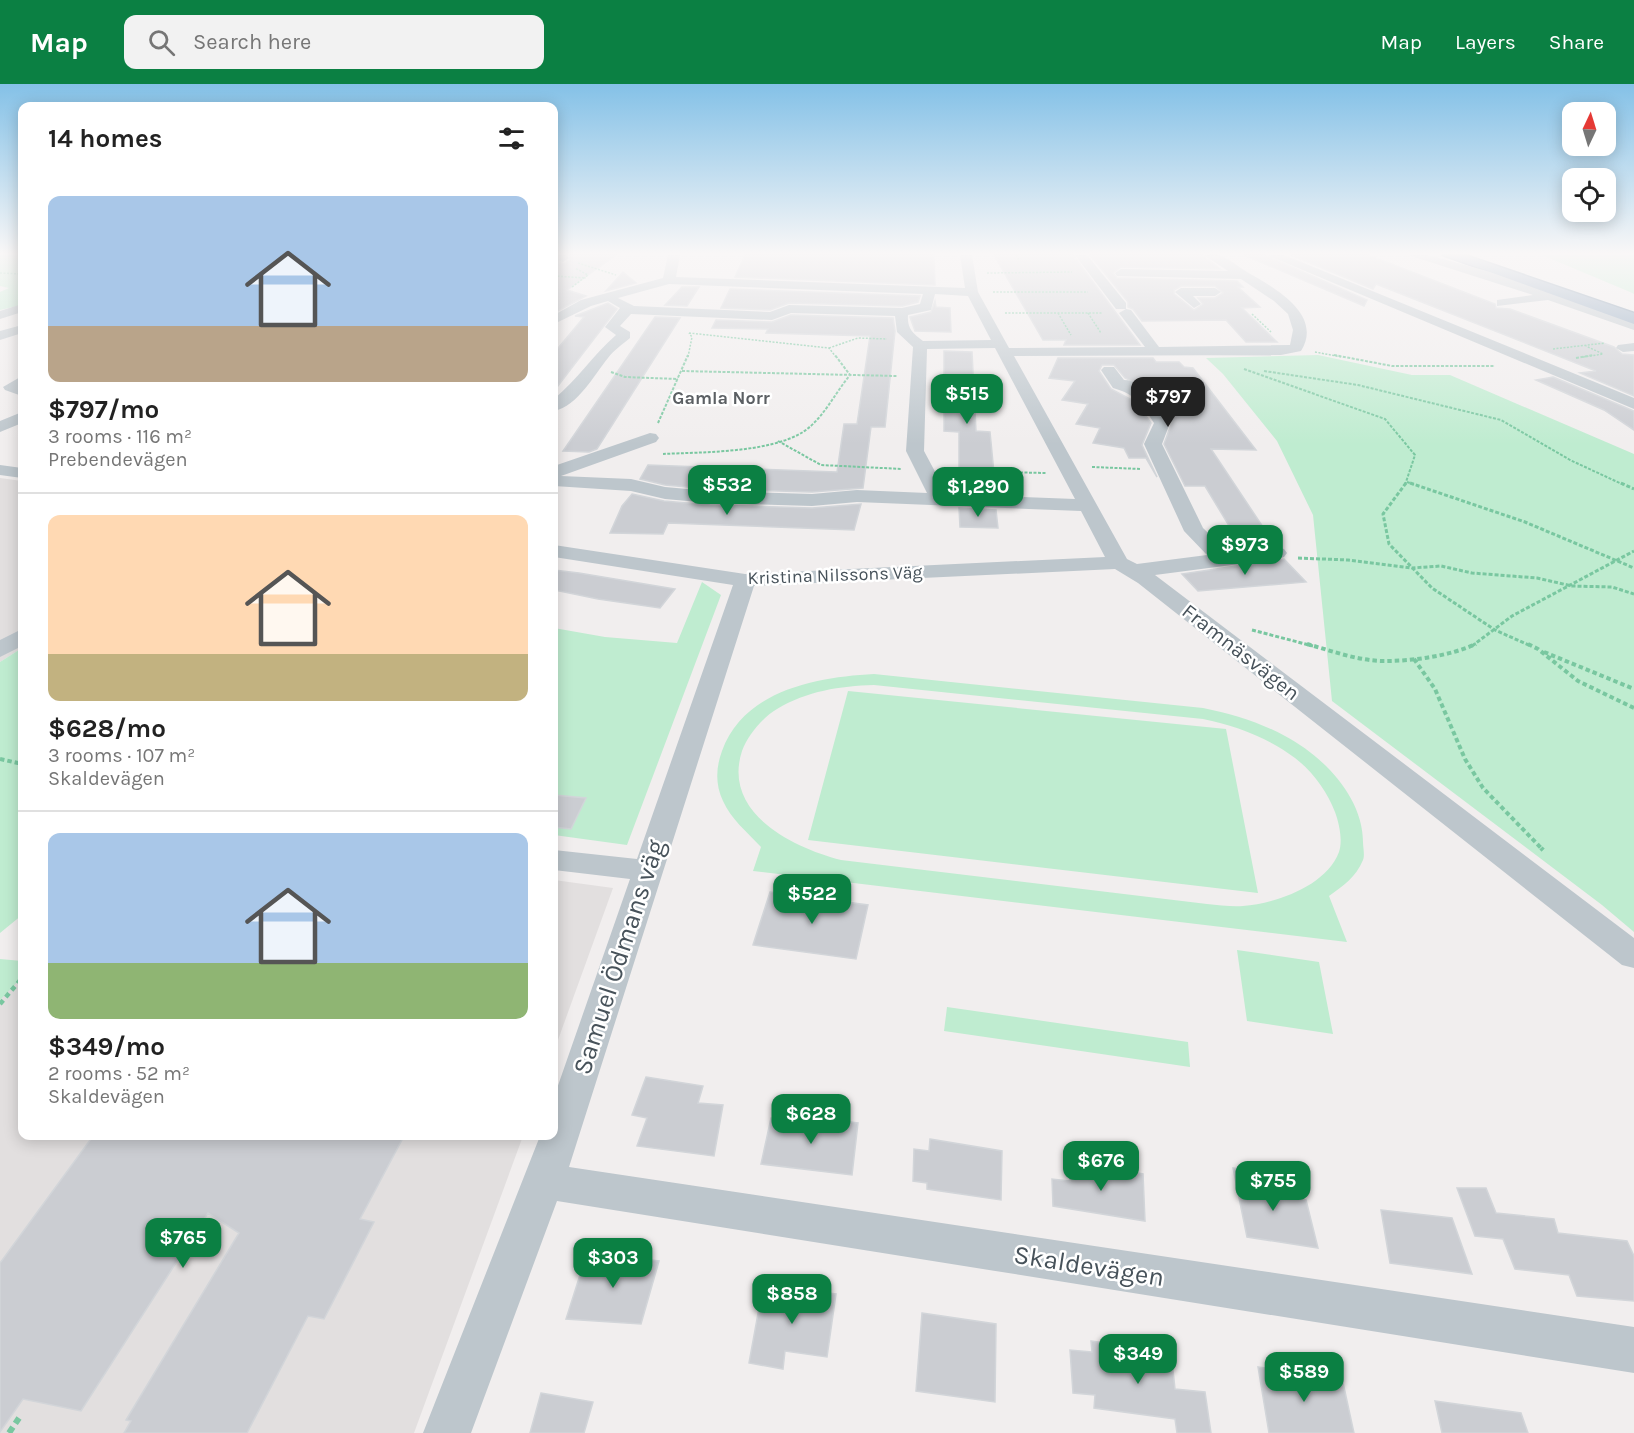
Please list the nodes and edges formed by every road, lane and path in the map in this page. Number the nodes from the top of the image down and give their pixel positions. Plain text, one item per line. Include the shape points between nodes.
1 (620, 318) edge
2 (781, 318) edge
3 (917, 318) edge
4 (986, 318) edge
5 (1130, 318) edge
6 (1296, 318) edge
7 (1426, 318) edge
8 (1458, 318) edge
9 (1611, 318) edge
10 (1634, 326) edge
11 (18, 330) edge
12 (908, 330) junction
13 (681, 331) dead end
14 (689, 333) junction
15 (0, 336) edge
16 (1608, 342) dead end
17 (1583, 345) junction
18 (830, 348) junction
19 (1003, 348) junction
20 (1296, 348) junction
21 (1155, 351) junction
22 (1540, 351) junction
23 (1085, 352) junction
24 (1563, 360) junction
25 (1484, 366) dead end
26 (1109, 370) junction
27 (1130, 370) dead end
28 (590, 371) junction
29 (682, 371) junction
30 (850, 375) junction
31 (919, 376) junction
32 (678, 379) junction
33 (18, 383) edge
34 (1634, 389) edge
35 (18, 390) edge
36 (558, 403) edge
37 (1634, 404) edge
38 (18, 419) edge
39 (0, 427) edge
40 (650, 438) joint
41 (607, 453) junction
42 (1066, 465) junction
43 (0, 470) edge
44 (1166, 470) junction
45 (558, 471) edge
46 (18, 472) edge
47 (558, 481) edge
48 (1407, 482) junction
49 (1634, 489) edge
50 (940, 499) junction
51 (1087, 505) junction
52 (1634, 551) edge
53 (558, 552) edge
54 (1277, 553) joint
55 (1222, 558) junction
56 (1615, 561) junction
57 (1126, 567) junction
58 (1412, 568) junction
59 (1634, 568) edge
60 (745, 580) junction
61 (1572, 586) junction
62 (1634, 594) edge
63 (1213, 630) junction
64 (1495, 630) junction
65 (18, 639) edge
66 (1538, 649) junction
67 (0, 650) edge
68 (1414, 659) junction
69 (1634, 689) edge
70 (1634, 708) edge
71 (0, 759) edge
72 (18, 763) edge
73 (558, 860) edge
74 (648, 871) junction
75 (1551, 892) junction
76 (1634, 956) edge
77 (18, 983) edge
78 (0, 1004) edge
79 (558, 1139) edge
80 (558, 1140) edge
81 (544, 1181) junction
82 (1634, 1350) edge
83 (19, 1418) dead end
84 (9, 1433) edge
85 (447, 1433) edge

1 - 28 street via 612,327 625,335
2 - 12 street
3 - 12 street
4 - 19 street, Framnäsvägen
5 - 21 street
6 - 20 street via 1301,333
7 - 37 street
8 - 22 street
9 - 10 street
11 - 15 street
12 - 18 path via 858,338
12 - 19 street
12 - 31 street
13 - 14 path
14 - 18 path
14 - 29 path via 692,337
16 - 17 path
17 - 22 path
17 - 24 path via 1603,354
18 - 30 path
19 - 23 street
19 - 42 street, Framnäsvägen
20 - 21 street
20 - 25 path via 1392,366
21 - 23 street
22 - 24 street
23 - 26 street via 1097,370
24 - 34 street
26 - 27 street
26 - 44 street via 1119,385 1130,385 1150,404 1162,423 1153,444
28 - 32 path
28 - 36 street
29 - 30 path
29 - 32 path
30 - 31 path
30 - 41 path via 815,422 790,438 665,454
31 - 50 street via 915,451
32 - 40 path
33 - 35 street via 11,387
38 - 39 street
40 - 41 street
41 - 45 street
42 - 44 path
42 - 51 street, Framnäsvägen
43 - 46 street
44 - 55 street via 1194,531
47 - 50 street via 631,485 710,497
48 - 49 path via 1415,455 1386,419 1238,367 1358,385 1501,420 1570,460
48 - 56 path via 1582,543
48 - 58 path via 1383,514 1389,544
50 - 51 street
51 - 57 street, Framnäsvägen
52 - 56 path
53 - 60 street, Kristina Nilssons Väg
54 - 55 street, Kristina Nilssons Väg
54 - 58 path via 1293,558
55 - 57 street, Kristina Nilssons Väg
56 - 59 path
56 - 61 path
57 - 60 street, Kristina Nilssons Väg
57 - 63 street, Framnäsvägen
58 - 61 path via 1441,566
58 - 64 path via 1432,588
60 - 74 street, Samuel Ödmans väg
61 - 62 path via 1612,587
61 - 64 path via 1512,616
63 - 68 path via 1251,630 1355,657 1384,661
63 - 75 street, Framnäsvägen
64 - 66 path
64 - 68 path via 1475,645
65 - 67 street
66 - 69 path
66 - 70 path via 1578,681
68 - 75 path via 1435,689 1465,759 1483,788 1543,849
71 - 72 path
73 - 74 street
74 - 79 street, Samuel Ödmans väg
75 - 76 street, Framnäsvägen
77 - 78 path
80 - 81 street, Samuel Ödmans väg
81 - 82 street, Skaldevägen
81 - 85 street, Samuel Ödmans väg
83 - 84 path

